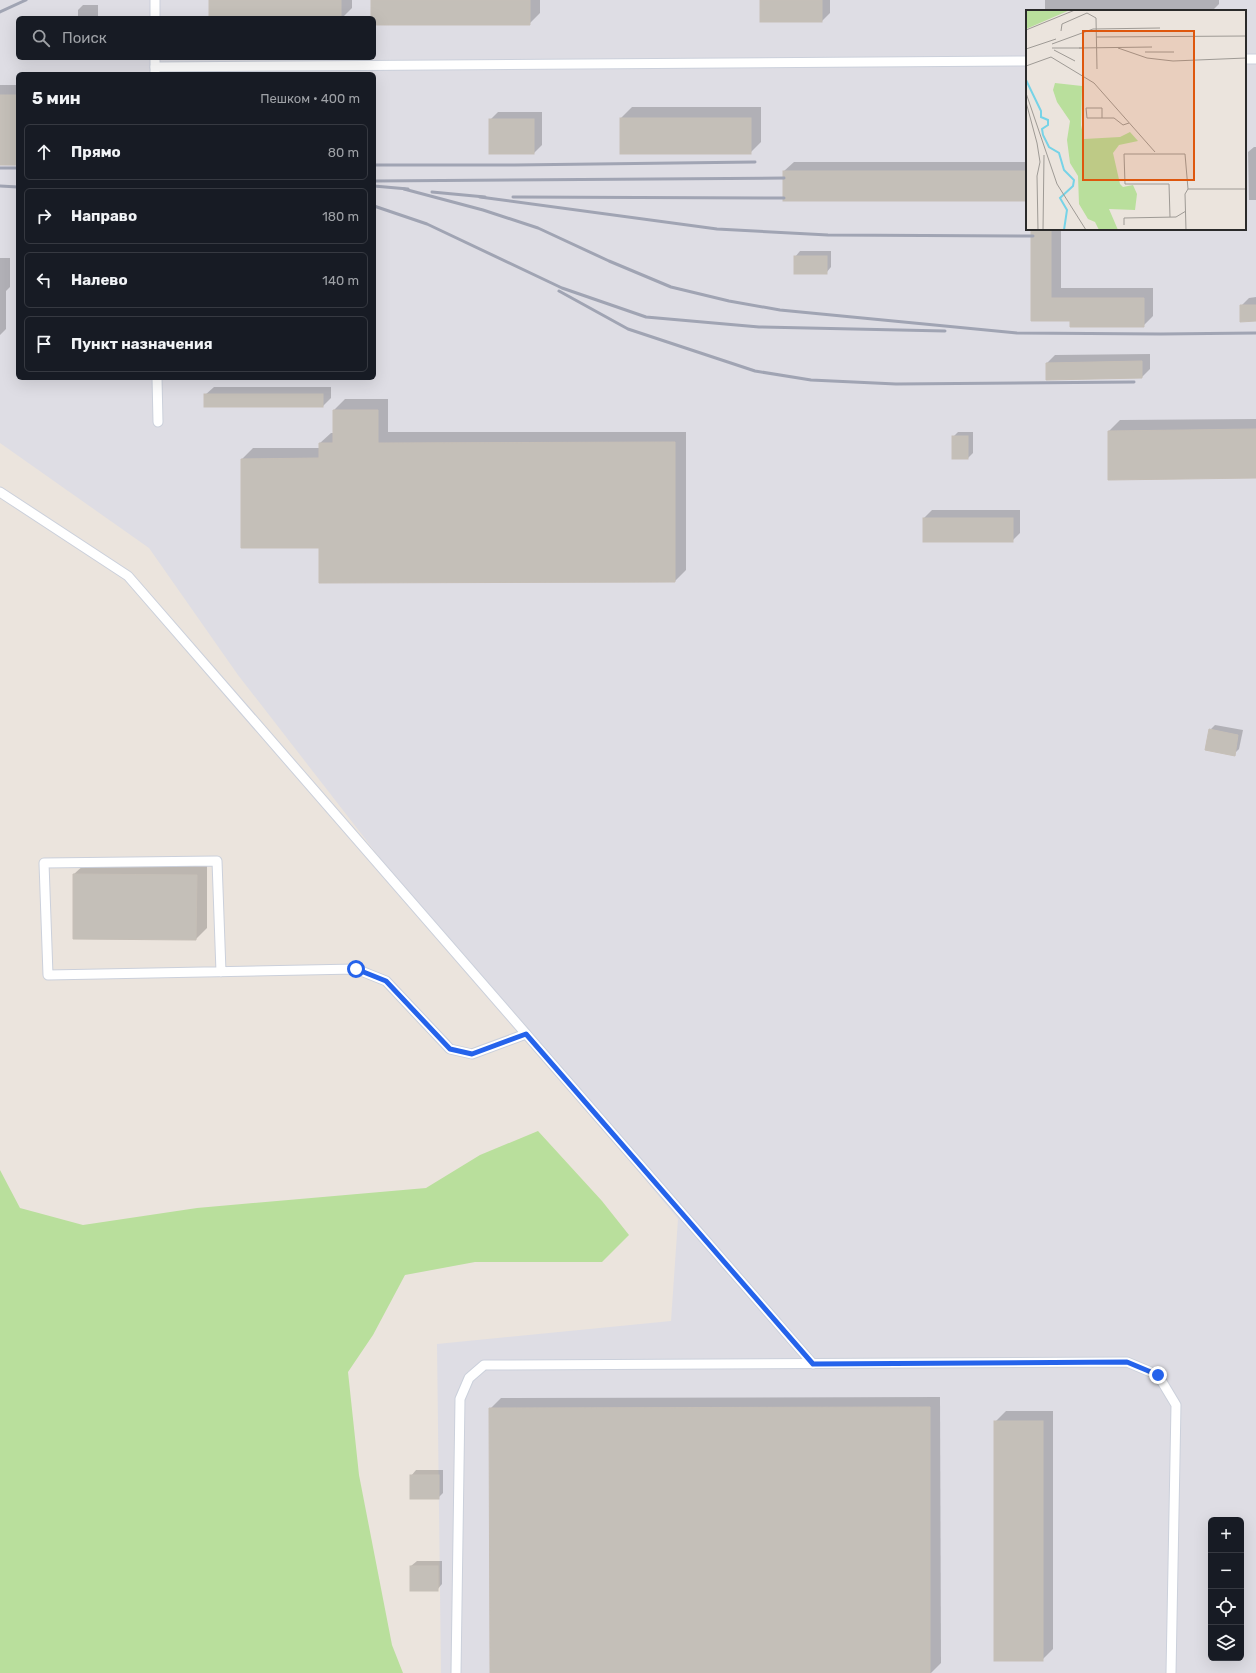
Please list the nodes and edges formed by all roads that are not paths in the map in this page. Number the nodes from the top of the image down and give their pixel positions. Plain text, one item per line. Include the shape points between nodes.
1 (154, 0) edge
2 (155, 16) edge
3 (1026, 61) edge
4 (155, 66) edge
5 (157, 380) edge
6 (158, 422) dead end
7 (0, 492) edge
8 (221, 972) junction
9 (526, 1034) junction
10 (813, 1364) junction
11 (456, 1673) edge
12 (1171, 1673) edge

1 - 2 lane
3 - 4 lane
5 - 6 lane
7 - 9 lane via 128,576
8 - 8 lane via 48,975 44,863 218,861
8 - 9 lane via 356,969 386,981 450,1049 472,1054
9 - 10 lane
10 - 11 lane via 484,1365 468,1378 460,1399
10 - 12 lane via 1127,1362 1158,1375 1176,1405

